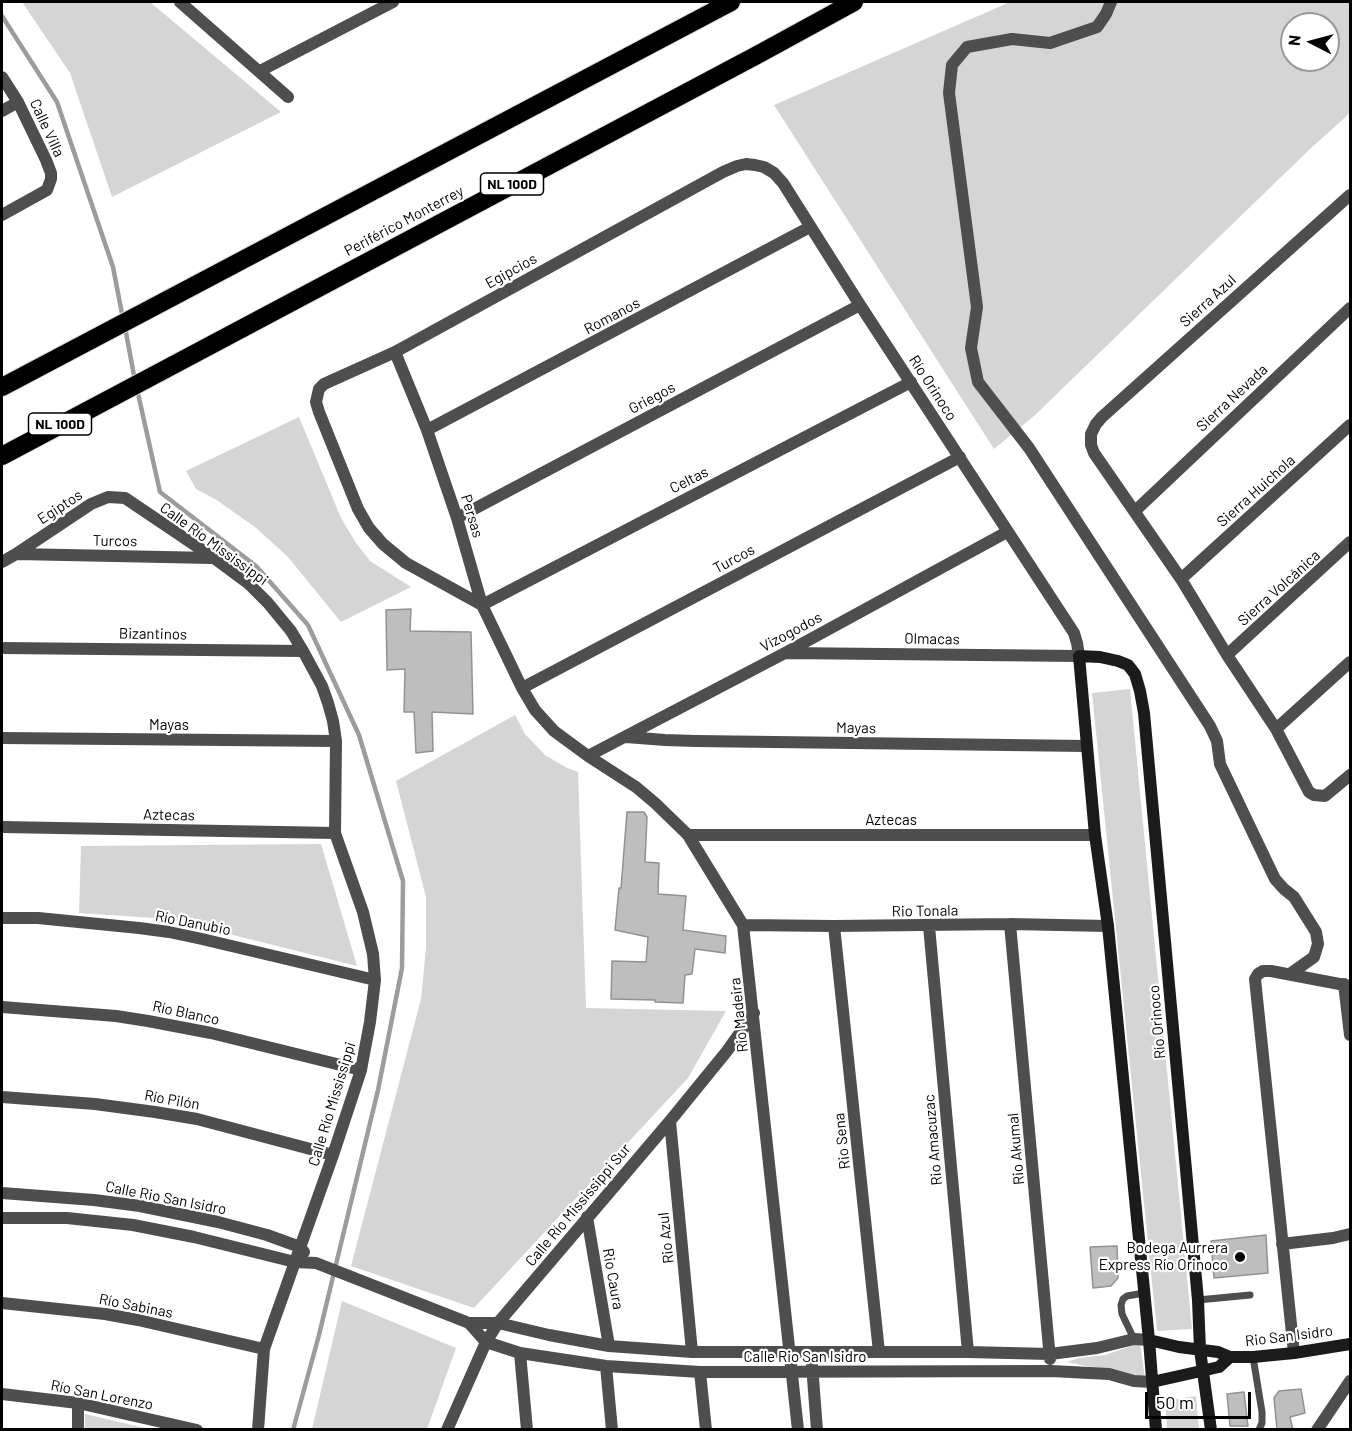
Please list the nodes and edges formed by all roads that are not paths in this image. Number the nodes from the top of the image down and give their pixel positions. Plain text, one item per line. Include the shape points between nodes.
1 (201, 2) edge
2 (393, 2) edge
3 (731, 2) edge
4 (854, 2) edge
5 (1112, 2) edge
6 (184, 5) edge
7 (260, 71) junction
8 (2, 77) edge
9 (288, 97) dead end
10 (18, 102) junction
11 (2, 111) edge
12 (737, 166) joint
13 (1348, 201) edge
14 (2, 215) edge
15 (810, 227) junction
16 (860, 305) junction
17 (1350, 308) edge
18 (395, 352) junction
19 (911, 382) junction
20 (2, 387) edge
21 (1350, 425) edge
22 (427, 430) junction
23 (2, 456) edge
24 (960, 457) junction
25 (137, 507) joint
26 (1135, 511) junction
27 (457, 518) junction
28 (1007, 532) junction
29 (1350, 542) edge
30 (16, 554) junction
31 (214, 558) junction
32 (2, 562) edge
33 (1181, 579) junction
34 (482, 604) junction
35 (2, 648) edge
36 (303, 651) junction
37 (785, 653) junction
38 (1227, 655) junction
39 (1079, 656) junction
40 (1350, 662) edge
41 (522, 688) junction
42 (1276, 729) junction
43 (625, 736) junction
44 (2, 738) edge
45 (336, 741) junction
46 (1086, 746) junction
47 (588, 756) junction
48 (1350, 775) edge
49 (2, 827) edge
50 (335, 832) junction
51 (688, 835) junction
52 (1095, 835) junction
53 (2, 918) edge
54 (1010, 924) junction
55 (743, 925) junction
56 (834, 926) junction
57 (928, 926) junction
58 (1108, 926) junction
59 (1290, 974) junction
60 (375, 980) junction
61 (1347, 985) edge
62 (2, 1007) edge
63 (754, 1013) junction
64 (1350, 1035) edge
65 (361, 1070) junction
66 (2, 1097) edge
67 (670, 1121) junction
68 (333, 1155) junction
69 (2, 1193) edge
70 (587, 1216) junction
71 (2, 1218) edge
72 (1350, 1234) edge
73 (1282, 1244) junction
74 (300, 1248) junction
75 (295, 1262) junction
76 (320, 1264) junction
77 (1144, 1293) junction
78 (1250, 1295) dead end
79 (1198, 1300) junction
80 (2, 1303) edge
81 (469, 1323) junction
82 (498, 1323) junction
83 (1134, 1339) junction
84 (1149, 1340) junction
85 (486, 1342) junction
86 (1350, 1344) edge
87 (609, 1346) junction
88 (264, 1349) junction
89 (1200, 1350) junction
90 (692, 1352) junction
91 (879, 1352) junction
92 (968, 1352) junction
93 (520, 1353) junction
94 (789, 1353) junction
95 (810, 1353) junction
96 (1294, 1353) junction
97 (1050, 1354) junction
98 (1230, 1357) junction
99 (1253, 1357) junction
100 (606, 1366) junction
101 (791, 1371) junction
102 (812, 1371) junction
103 (1051, 1371) junction
104 (700, 1372) junction
105 (1202, 1372) junction
106 (1350, 1381) edge
107 (1152, 1382) junction
108 (2, 1394) edge
109 (78, 1403) junction
110 (78, 1430) edge
111 (197, 1430) edge
112 (258, 1430) edge
113 (447, 1430) edge
114 (527, 1430) edge
115 (612, 1430) edge
116 (706, 1430) edge
117 (798, 1430) edge
118 (817, 1430) edge
119 (1156, 1430) edge
120 (1212, 1430) edge
121 (1259, 1430) edge
122 (1317, 1430) edge

1 - 6 street
2 - 7 street
3 - 20 highway
4 - 23 highway, Periférico Monterrey / NL 100D
5 - 59 street via 1096,27 1050,43 1012,39 967,47 952,65 949,93 977,308 971,348 978,382 1029,448 1210,726 1220,764 1275,879 1294,897 1316,932 1314,957
6 - 7 street
7 - 9 street
8 - 10 street, Calle Villa
10 - 11 street
10 - 14 street, Calle Villa via 46,160 50,184 47,190
12 - 15 street, Río Orinoco via 754,165 774,172
12 - 18 street, Egipcios
13 - 26 street, Sierra Azul via 1096,424 1091,435 1094,453
15 - 16 street, Río Orinoco
15 - 22 street, Romanos
16 - 19 street, Río Orinoco
16 - 27 street, Griegos
17 - 26 street, Sierra Nevada
18 - 22 street, Persas
18 - 34 street, Egipcios via 324,384 317,395 319,412 369,528 406,563
19 - 24 street, Río Orinoco
19 - 34 street, Celtas
21 - 33 street, Sierra Huichola
22 - 27 street, Persas
24 - 28 street, Río Orinoco
24 - 41 street, Turcos
25 - 30 street, Egiptos via 125,498 99,500
25 - 31 street, Calle Río Mississippi
26 - 33 street
27 - 34 street, Persas
28 - 37 street, Vizogodos
28 - 39 street, Río Orinoco via 1074,633
29 - 38 street, Sierra Volcánica
30 - 31 street, Turcos
30 - 32 street, Egiptos
31 - 36 street, Calle Río Mississippi via 268,603
33 - 38 street
34 - 41 street, Persas
35 - 36 street, Bizantinos
36 - 45 street, Calle Río Mississippi via 322,686
37 - 39 street, Olmacas
37 - 43 street, Vizogodos
38 - 42 street
39 - 46 street, Río Orinoco
39 - 79 street, Río Orinoco via 1128,665 1140,691
40 - 42 street
41 - 47 street, Río Madeira via 554,730
42 - 48 street via 1309,792 1325,796
43 - 46 street, Mayas via 696,741
43 - 47 street, Vizogodos
44 - 45 street, Mayas
45 - 50 street, Calle Río Mississippi
46 - 52 street, Río Orinoco
47 - 51 street, Río Madeira via 636,787
49 - 50 street, Aztecas
50 - 60 street, Calle Río Mississippi via 363,912 374,954
51 - 52 street, Aztecas
51 - 55 street, Río Madeira
52 - 58 street, Río Orinoco
53 - 60 street, Río Danubio via 38,918 169,932
54 - 57 street, Rio Tonala
54 - 58 street, Rio Tonala
54 - 97 street, Rio Akumal
55 - 56 street, Rio Tonala
55 - 63 street, Río Madeira
56 - 57 street, Rio Tonala
56 - 91 street, Rio Sena
57 - 92 street, Rio Amacuzac
58 - 77 street, Río Orinoco
59 - 61 street
59 - 73 street via 1263,971 1255,979
60 - 65 street, Calle Río Mississippi
61 - 64 street
62 - 65 street, Río Blanco via 148,1021
63 - 67 street, Calle Río Mississippi Sur
63 - 94 street, Río Madeira
65 - 68 street, Calle Río Mississippi
66 - 68 street, Río Pilón via 95,1104 197,1119
67 - 70 street, Calle Río Mississippi Sur
67 - 90 street, Rio Azul
68 - 74 street, Calle Río Mississippi
69 - 74 street, Calle Rio San Isidro via 140,1206 238,1227
70 - 82 street, Calle Río Mississippi Sur
70 - 87 street, Rio Caura
71 - 75 street, Calle Rio San Isidro via 67,1218 133,1225
72 - 73 street
73 - 96 street
74 - 75 street, Calle Río Mississippi
74 - 76 street, Calle Rio San Isidro
75 - 76 street, Calle Rio San Isidro
75 - 88 street, Calle Río Mississippi
76 - 81 street, Calle Rio San Isidro
77 - 83 lane via 1127,1296 1121,1305
77 - 84 street, Río Orinoco
78 - 79 lane
79 - 89 street, Río Orinoco
80 - 88 street, Río Sabinas via 105,1314
81 - 82 street, Calle Rio San Isidro
81 - 85 street, Calle Rio San Isidro
82 - 85 street, Calle Río Mississippi Sur
82 - 87 street, Calle Rio San Isidro
83 - 84 street, Calle Rio San Isidro
83 - 97 street, Calle Rio San Isidro
84 - 89 street, Rio San Isidro
84 - 107 street, Río Orinoco
85 - 93 street, Calle Rio San Isidro
85 - 113 street, Calle Río Mississippi Sur
86 - 96 street, Rio San Isidro
87 - 90 street, Calle Rio San Isidro
88 - 112 street, Calle Río Mississippi
89 - 98 street, Rio San Isidro
89 - 105 street, Río Orinoco
90 - 94 street, Calle Rio San Isidro
91 - 92 street, Calle Rio San Isidro
91 - 95 street, Calle Rio San Isidro
92 - 97 street, Calle Rio San Isidro
93 - 100 street, Calle Rio San Isidro
93 - 114 street
94 - 95 street, Calle Rio San Isidro
94 - 101 street, Río Madeira
95 - 102 street
96 - 99 street, Rio San Isidro
97 - 103 street, Rio Akumal
98 - 99 street, Rio San Isidro
98 - 105 street, Rio San Isidro via 1219,1367
99 - 121 lane via 1262,1412
100 - 104 street, Calle Rio San Isidro
100 - 115 street
101 - 102 street, Calle Rio San Isidro
101 - 104 street, Calle Rio San Isidro
101 - 117 street, Río Madeira
102 - 103 street, Calle Rio San Isidro
102 - 118 street
103 - 107 street, Calle Rio San Isidro via 1109,1374
104 - 116 street
105 - 107 street, Rio San Isidro
105 - 120 street, Río Orinoco
106 - 122 street
107 - 119 street, Río Orinoco
108 - 109 street, Río San Lorenzo
109 - 110 street
109 - 111 street, Río San Lorenzo

